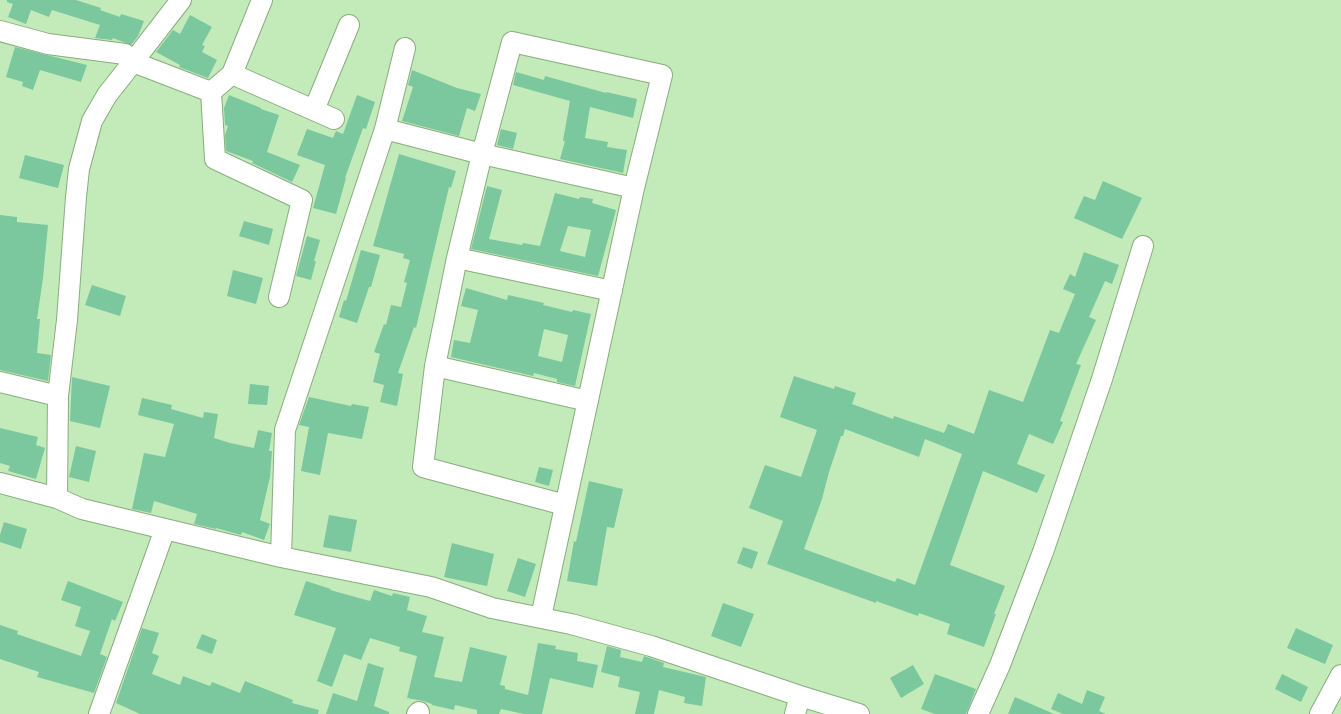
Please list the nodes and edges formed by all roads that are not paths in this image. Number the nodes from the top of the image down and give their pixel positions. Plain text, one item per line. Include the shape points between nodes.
1 (181, 0) edge
2 (262, 0) edge
3 (349, 25) dead end
4 (0, 31) edge
5 (405, 48) dead end
6 (133, 62) junction
7 (232, 74) junction
8 (211, 92) junction
9 (314, 110) junction
10 (334, 119) dead end
11 (385, 129) junction
12 (482, 154) junction
13 (634, 188) junction
14 (1143, 246) dead end
15 (457, 258) junction
16 (612, 291) junction
17 (278, 297) dead end
18 (435, 366) junction
19 (0, 382) edge
20 (58, 396) junction
21 (588, 401) junction
22 (0, 483) edge
23 (57, 498) junction
24 (565, 505) junction
25 (165, 529) junction
26 (281, 557) junction
27 (541, 617) junction
28 (1341, 675) edge
29 (798, 705) edge
30 (99, 714) edge
31 (859, 714) edge
32 (978, 714) edge
33 (1320, 714) edge

1 - 6 street
2 - 7 street
3 - 9 street
4 - 6 street via 48,44 125,54
5 - 11 street
6 - 8 street
6 - 20 street via 107,95 92,121 79,169
7 - 8 street
7 - 9 street
8 - 17 street via 215,159 302,200
9 - 10 street
11 - 12 street
11 - 26 street via 286,430
12 - 13 street
12 - 13 street via 512,42 662,75
12 - 15 street
13 - 16 street
14 - 32 street via 1043,552
15 - 16 street
15 - 18 street
16 - 21 street
18 - 21 street
18 - 24 street via 423,467
19 - 20 street
20 - 23 street
21 - 24 street
22 - 23 street
23 - 25 street via 82,509
24 - 27 street
25 - 26 street
25 - 30 street
26 - 27 street via 431,587 492,608
27 - 29 street via 651,646
28 - 33 street
29 - 31 street

